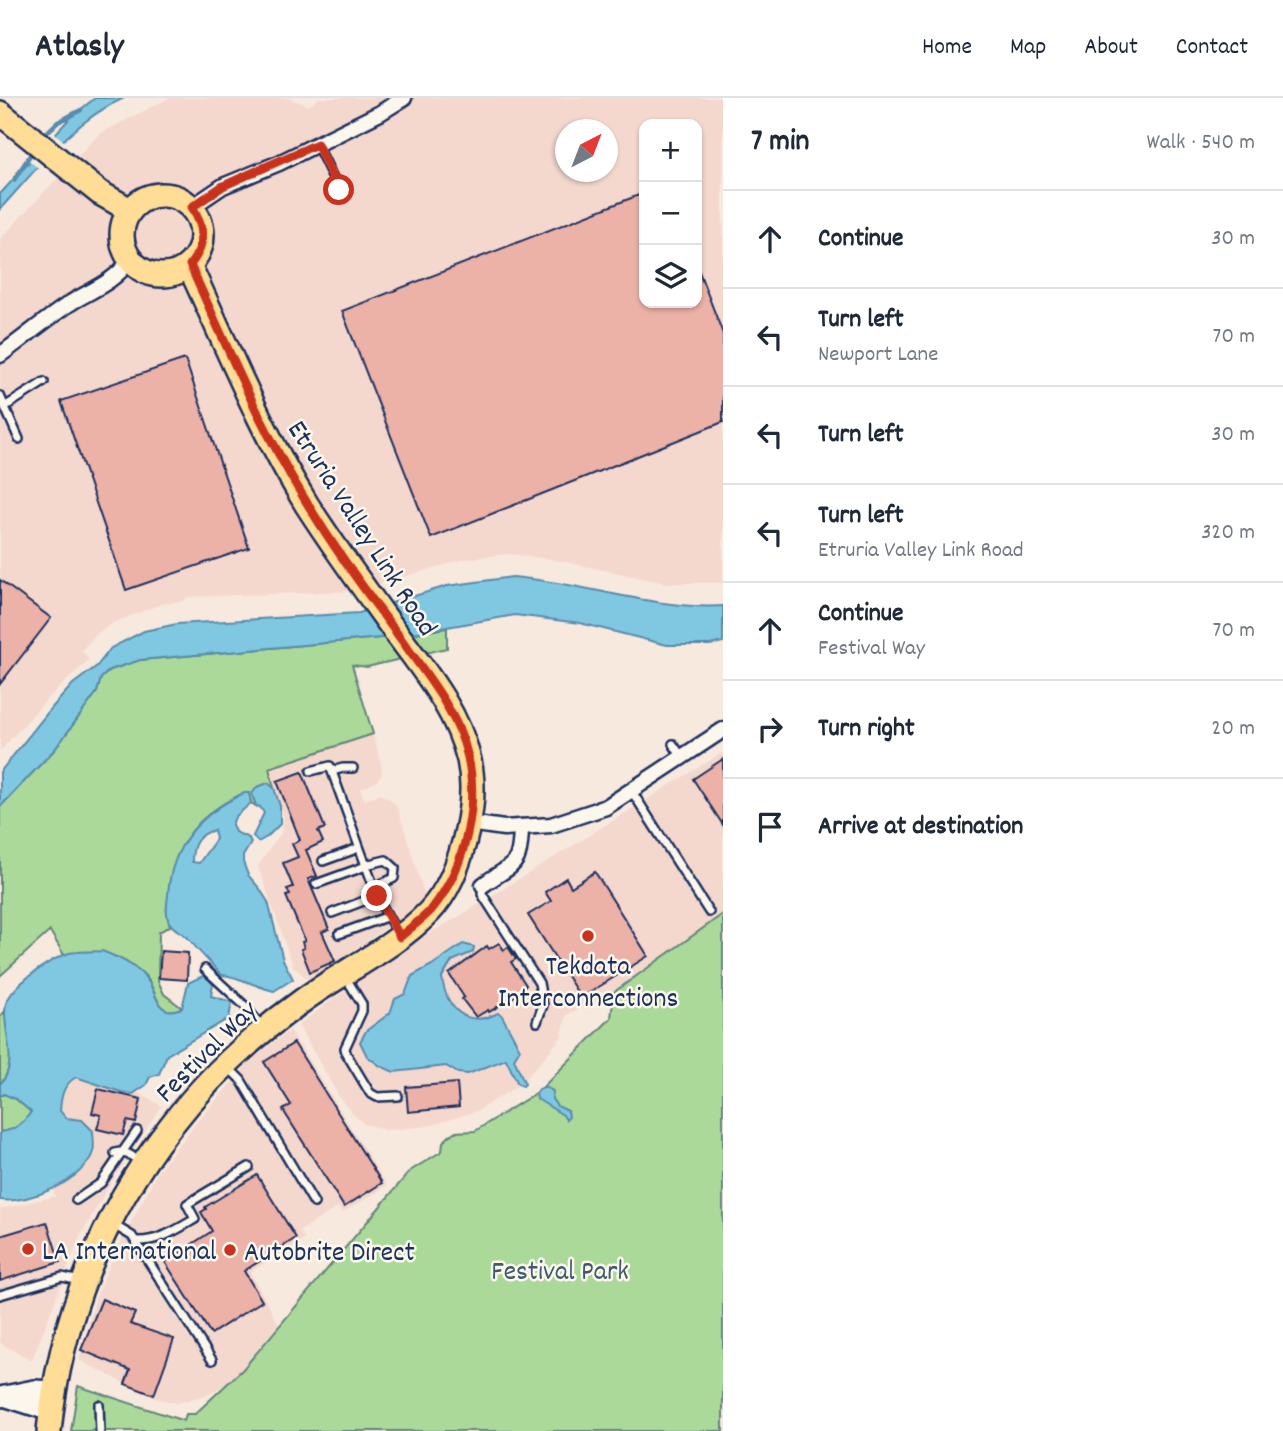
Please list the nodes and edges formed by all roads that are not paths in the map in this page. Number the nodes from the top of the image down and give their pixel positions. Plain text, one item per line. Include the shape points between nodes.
1 (404, 98) edge
2 (0, 113) edge
3 (317, 144) junction
4 (339, 190) dead end
5 (192, 207) junction
6 (130, 211) junction
7 (130, 260) junction
8 (190, 265) junction
9 (0, 355) edge
10 (44, 382) dead end
11 (0, 396) edge
12 (6, 406) junction
13 (19, 439) dead end
14 (723, 730) edge
15 (673, 744) dead end
16 (682, 757) junction
17 (353, 768) dead end
18 (311, 771) dead end
19 (332, 771) junction
20 (631, 790) junction
21 (469, 823) junction
22 (521, 827) junction
23 (359, 848) junction
24 (323, 861) dead end
25 (366, 866) junction
26 (316, 884) dead end
27 (483, 885) joint
28 (373, 888) junction
29 (377, 896) junction
30 (709, 912) dead end
31 (332, 913) dead end
32 (386, 917) junction
33 (339, 934) dead end
34 (400, 937) junction
35 (205, 969) dead end
36 (344, 973) junction
37 (537, 1022) dead end
38 (265, 1030) junction
39 (226, 1065) junction
40 (398, 1096) dead end
41 (137, 1131) dead end
42 (118, 1152) junction
43 (143, 1165) junction
44 (248, 1167) dead end
45 (76, 1200) dead end
46 (314, 1203) dead end
47 (109, 1222) junction
48 (136, 1241) junction
49 (83, 1281) junction
50 (0, 1295) edge
51 (212, 1360) dead end
52 (4, 1397) edge
53 (99, 1405) dead end
54 (51, 1411) edge
55 (100, 1431) edge

1 - 3 street
2 - 6 main road via 100,193
3 - 4 lane
3 - 5 street via 223,186
5 - 6 main road via 172,195 160,194 138,202
5 - 8 main road via 199,218 202,243
6 - 7 main road via 121,236
7 - 8 main road via 152,275 166,276
7 - 9 street via 103,286 72,302
8 - 21 main road, Etruria Valley Link Road via 232,362 307,504 436,688 464,742 470,764
10 - 12 lane
11 - 12 lane
12 - 13 lane
14 - 16 street
15 - 16 lane
16 - 20 street
17 - 19 lane
18 - 19 lane via 330,765
19 - 23 lane
20 - 22 street via 606,807 551,825
20 - 30 lane
21 - 22 street
21 - 34 main road, Festival Way via 464,846 431,910
22 - 27 street via 518,860
23 - 24 lane
23 - 25 lane
25 - 26 lane
25 - 28 lane
25 - 28 lane via 386,860 396,868 394,878
27 - 37 lane via 482,894 539,983 543,1005
28 - 29 lane
29 - 31 lane
29 - 32 lane
32 - 33 lane
32 - 34 lane
34 - 36 main road, Festival Way
35 - 38 lane
36 - 38 main road, Festival Way
36 - 40 lane via 362,1004 346,1052 370,1093
38 - 39 main road, Festival Way
39 - 43 main road, Festival Way via 170,1126
39 - 46 lane via 242,1080
41 - 42 lane
42 - 43 lane
42 - 45 lane via 101,1183
43 - 47 main road, Festival Way
44 - 48 lane via 187,1204 195,1219 167,1235
47 - 48 lane
47 - 49 main road, Festival Way
48 - 51 lane
49 - 50 lane via 62,1277
49 - 54 main road, Festival Way
52 - 54 street
53 - 55 lane

